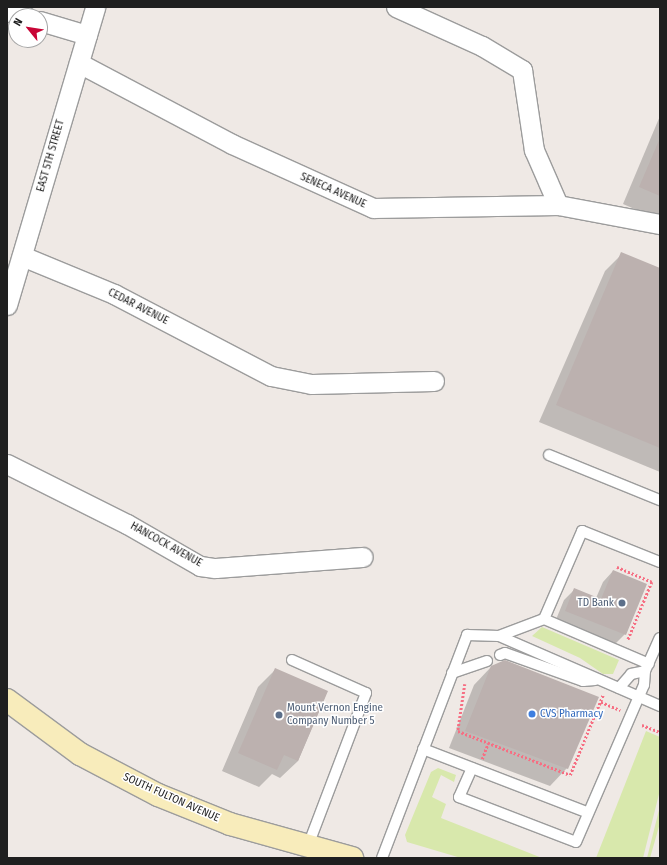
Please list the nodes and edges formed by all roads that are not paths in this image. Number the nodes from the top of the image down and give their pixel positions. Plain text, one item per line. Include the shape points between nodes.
1 (94, 7) edge
2 (396, 7) edge
3 (48, 23) edge
4 (87, 35) junction
5 (78, 63) junction
6 (558, 205) junction
7 (660, 224) edge
8 (22, 256) junction
9 (7, 304) edge
10 (434, 381) dead end
11 (549, 455) dead end
12 (7, 464) edge
13 (660, 500) edge
14 (363, 557) dead end
15 (660, 562) edge
16 (544, 619) junction
17 (498, 636) junction
18 (660, 638) edge
19 (500, 655) dead end
20 (292, 660) dead end
21 (487, 661) dead end
22 (647, 668) junction
23 (452, 674) junction
24 (597, 680) junction
25 (619, 688) junction
26 (636, 696) junction
27 (7, 700) edge
28 (660, 706) edge
29 (424, 749) junction
30 (470, 767) junction
31 (586, 812) junction
32 (308, 846) junction
33 (352, 858) edge
34 (382, 858) edge

1 - 4 street, EAST 5TH STREET
2 - 6 street via 482,46 522,70 534,150
3 - 4 street
4 - 5 street, EAST 5TH STREET
5 - 6 street, SENECA AVENUE via 232,144 373,208 417,210
5 - 8 street, EAST 5TH STREET
6 - 7 street, SENECA AVENUE
8 - 9 street, EAST 5TH STREET
8 - 10 street, CEDAR AVENUE via 114,294 271,376 311,384
11 - 13 lane
12 - 14 street, HANCOCK AVENUE via 127,524 200,566 215,568
15 - 16 lane via 582,531
16 - 17 lane
16 - 22 lane via 623,654
17 - 23 lane via 467,635
17 - 24 lane
18 - 22 lane
19 - 24 lane via 506,653 583,681
20 - 32 lane via 366,693
21 - 23 lane
22 - 25 lane via 631,674
22 - 26 lane via 644,685
23 - 29 lane
24 - 25 lane
25 - 26 lane
26 - 28 lane
26 - 31 lane
27 - 32 main road, SOUTH FULTON AVENUE via 80,754 158,796 230,824
29 - 30 lane
29 - 34 lane
30 - 31 lane
30 - 31 lane via 459,797 576,842
32 - 33 main road, SOUTH FULTON AVENUE

